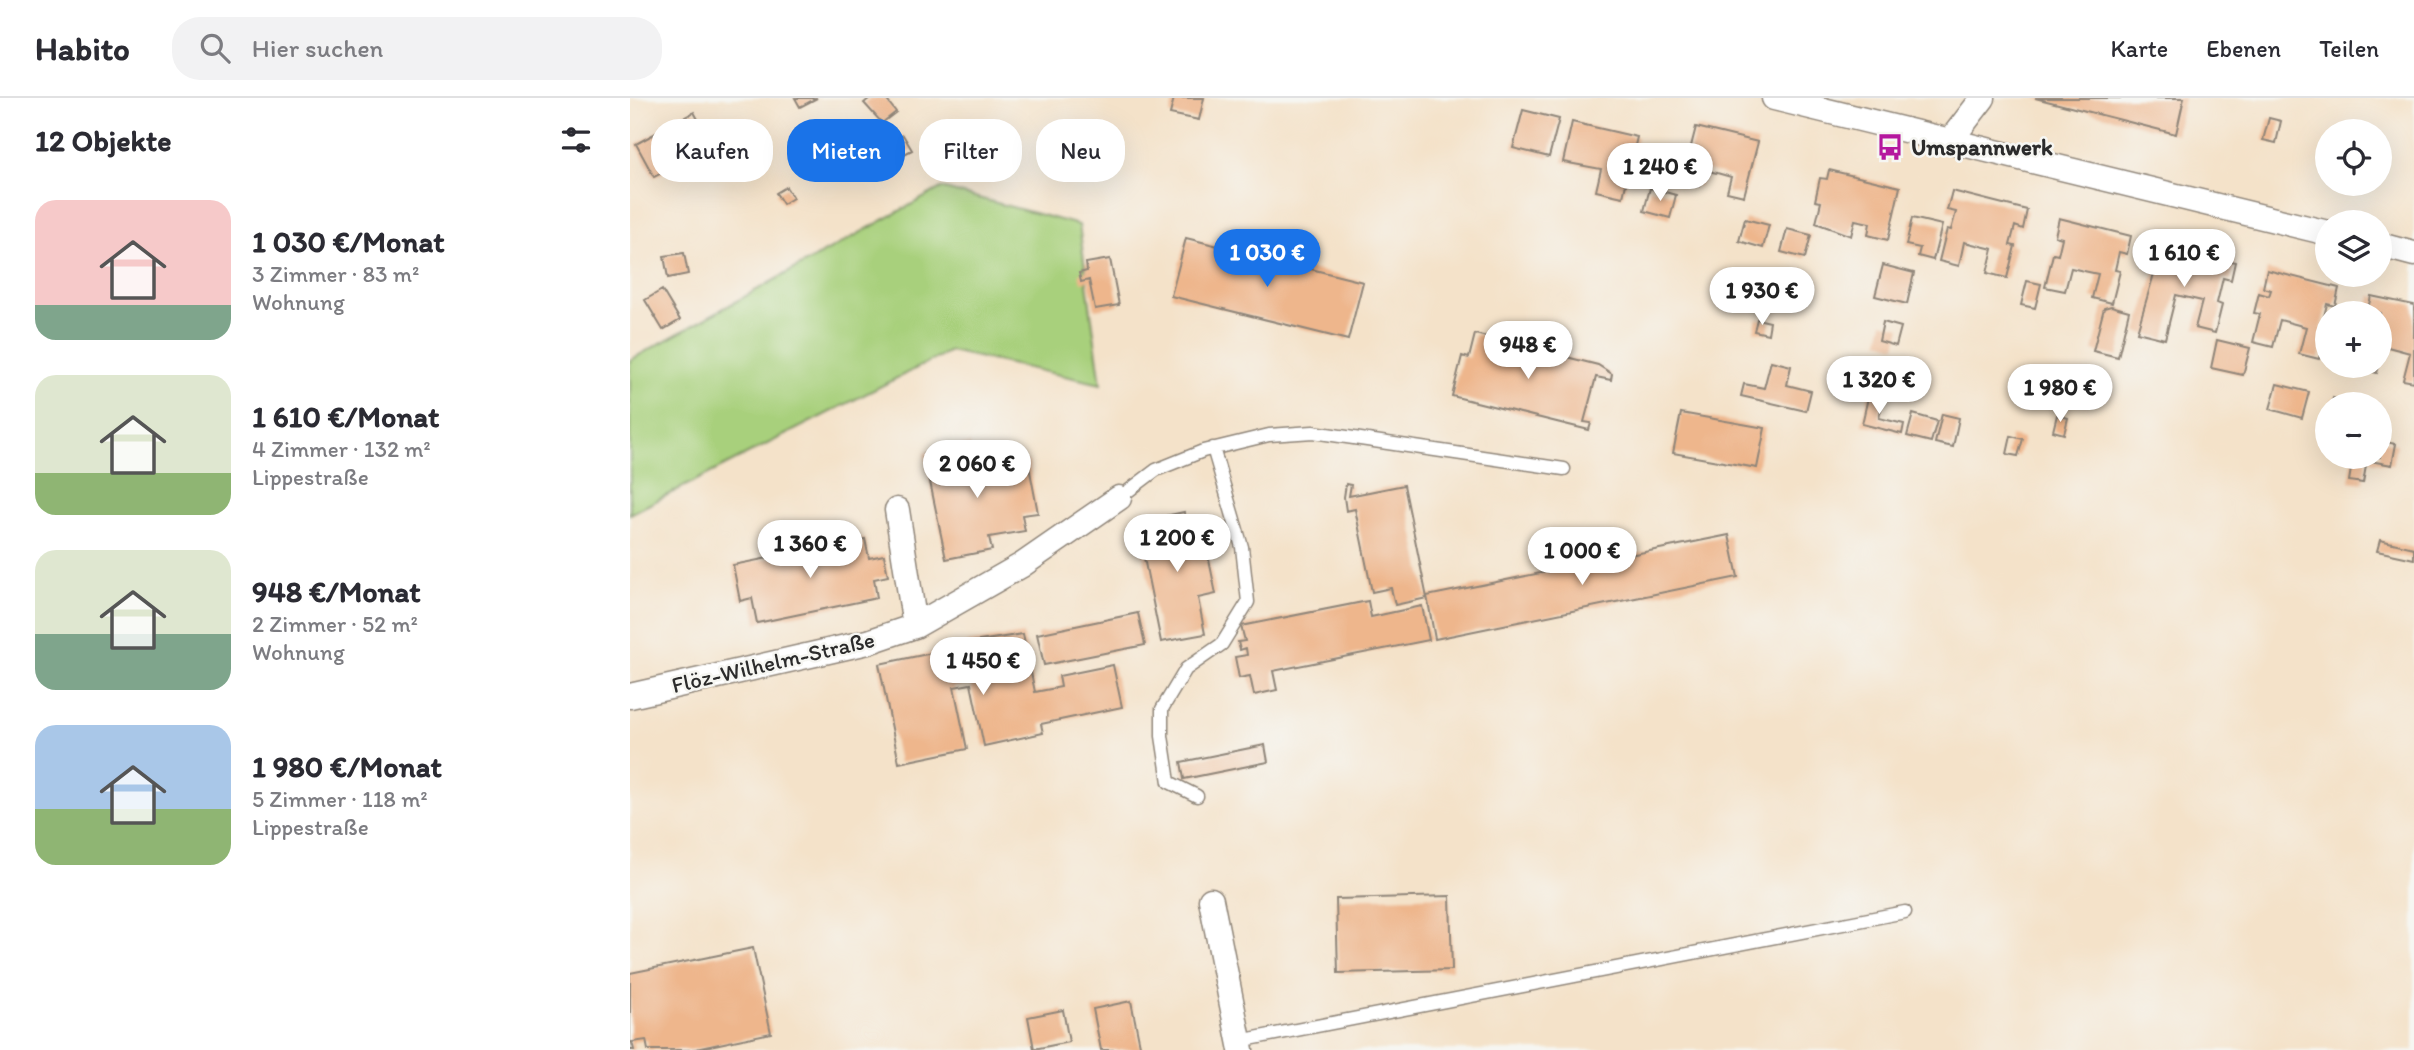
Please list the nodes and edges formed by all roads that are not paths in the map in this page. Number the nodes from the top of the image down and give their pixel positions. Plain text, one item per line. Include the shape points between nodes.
1 (1774, 98) edge
2 (1983, 98) edge
3 (1950, 141) junction
4 (2315, 230) edge
5 (2392, 249) edge
6 (2414, 254) edge
7 (1213, 448) junction
8 (1564, 469) dead end
9 (1119, 498) joint
10 (897, 510) dead end
11 (915, 626) junction
12 (630, 696) edge
13 (1197, 796) dead end
14 (1211, 900) dead end
15 (1905, 912) dead end
16 (1240, 1046) edge

1 - 3 street
2 - 3 street
3 - 4 street
5 - 6 street
7 - 8 lane via 1269,435 1313,432
7 - 9 lane via 1156,470
7 - 13 lane via 1242,547 1248,602 1222,644 1186,669 1161,709 1169,782
9 - 11 street, Flöz-Wilhelm-Straße via 1022,565
10 - 11 street
11 - 12 street, Flöz-Wilhelm-Straße via 868,642
14 - 16 street
15 - 16 lane

